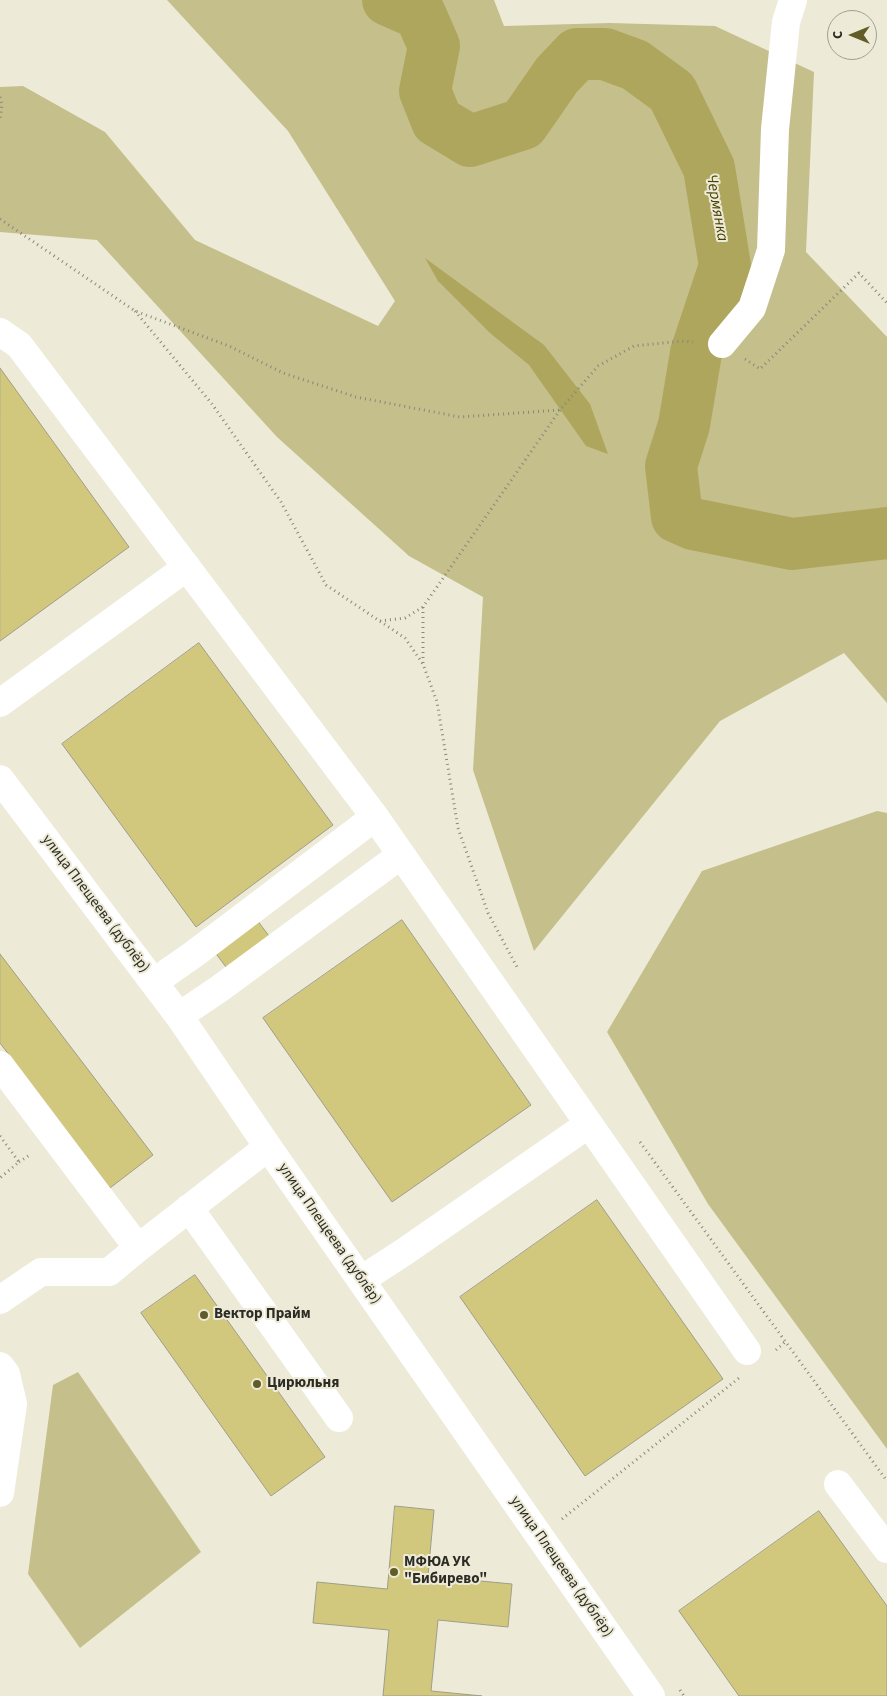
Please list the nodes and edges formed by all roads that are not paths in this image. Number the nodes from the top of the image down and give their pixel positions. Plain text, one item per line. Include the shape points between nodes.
1 (793, 0) edge
2 (0, 332) edge
3 (722, 344) road end
4 (186, 567) junction
5 (0, 703) edge
6 (0, 779) edge
7 (375, 817) junction
8 (400, 855) junction
9 (154, 982) junction
10 (179, 1016) junction
11 (0, 1065) edge
12 (589, 1124) junction
13 (268, 1147) junction
14 (190, 1208) junction
15 (138, 1248) junction
16 (362, 1280) junction
17 (0, 1300) edge
18 (754, 1360) road end
19 (0, 1366) edge
20 (339, 1418) dead end
21 (838, 1484) dead end
22 (0, 1493) edge
23 (887, 1550) edge
24 (646, 1694) edge

1 - 3 street via 786,22 775,129 771,250 752,308
2 - 4 street via 20,345
4 - 5 street
4 - 7 street
6 - 9 street, улица Плещеева (дублёр)
7 - 8 street
7 - 9 street
8 - 10 street
8 - 12 street
9 - 10 street, улица Плещеева (дублёр)
10 - 13 street, улица Плещеева (дублёр)
11 - 15 street
12 - 16 street
12 - 18 street
13 - 14 street
13 - 16 street, улица Плещеева (дублёр)
14 - 15 street
14 - 20 street
15 - 17 street via 109,1272 42,1272
16 - 24 street, улица Плещеева (дублёр)
19 - 22 street via 6,1374 13,1404
21 - 23 street

